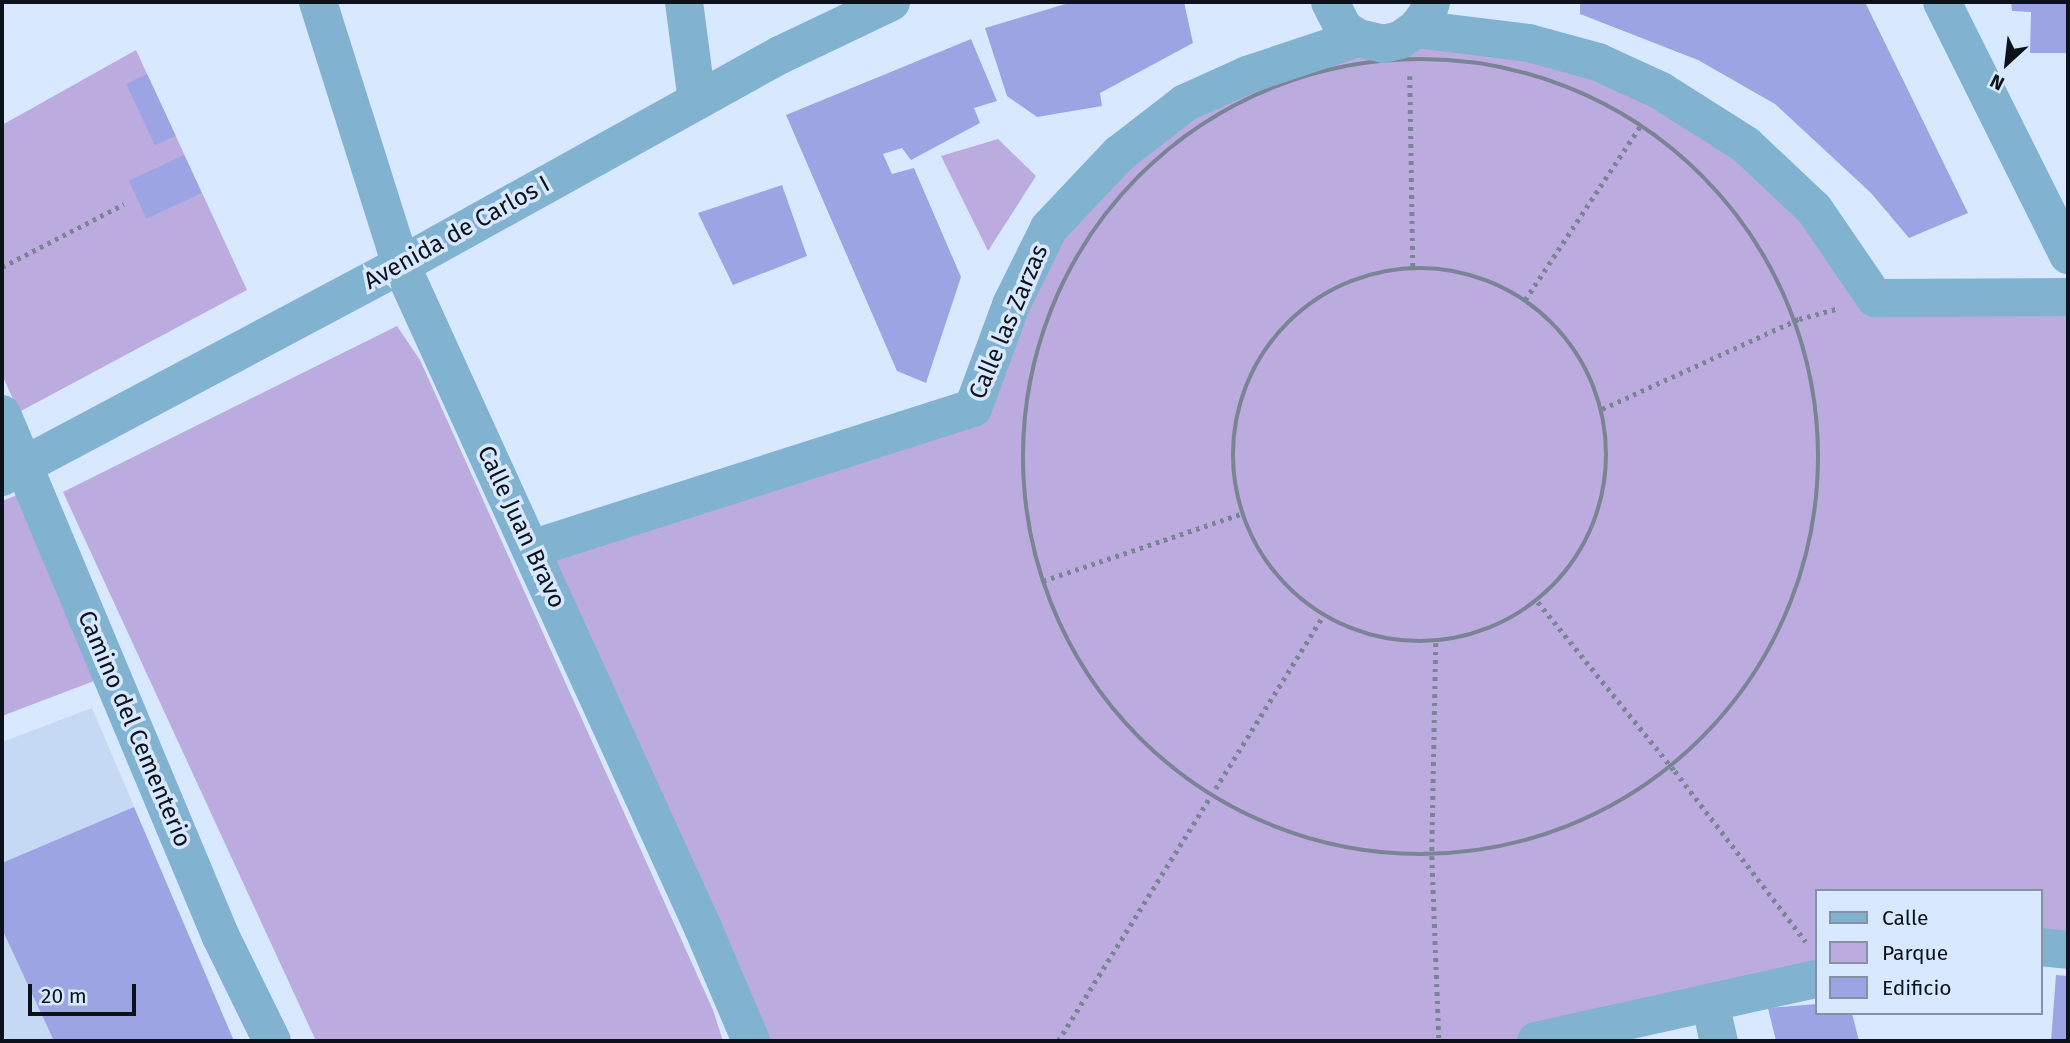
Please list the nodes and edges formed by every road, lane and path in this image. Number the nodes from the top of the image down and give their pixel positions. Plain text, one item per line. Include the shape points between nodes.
1 (318, 2) edge
2 (684, 2) edge
3 (891, 2) edge
4 (1330, 2) edge
5 (1942, 2) edge
6 (1416, 33) edge
7 (1358, 38) junction
8 (1382, 70) dead end
9 (1284, 92) dead end
10 (697, 101) junction
11 (1641, 125) junction
12 (124, 204) dead end
13 (1765, 244) dead end
14 (1076, 245) dead end
15 (1773, 255) dead end
16 (2068, 255) edge
17 (401, 265) junction
18 (2, 267) edge
19 (1413, 267) junction
20 (2068, 297) edge
21 (1875, 298) junction
22 (1525, 300) junction
23 (1799, 319) junction
24 (1602, 408) junction
25 (2, 414) edge
26 (1017, 426) dead end
27 (13, 471) edge
28 (1241, 514) junction
29 (531, 549) junction
30 (1043, 581) junction
31 (1538, 602) junction
32 (1323, 616) junction
33 (1436, 643) junction
34 (1675, 771) junction
35 (1215, 789) junction
36 (1432, 856) junction
37 (2042, 947) edge
38 (2068, 950) edge
39 (1812, 961) edge
40 (1710, 1003) junction
41 (272, 1041) edge
42 (751, 1041) edge
43 (1058, 1041) edge
44 (1439, 1041) edge
45 (1536, 1041) edge
46 (1719, 1041) edge

1 - 17 street, Calle Juan Bravo
2 - 10 street
3 - 10 street, Avenida de Carlos I
4 - 7 street via 1344,29
5 - 16 street
6 - 7 street via 1383,44
6 - 8 path
6 - 11 path via 1483,67 1562,84
6 - 19 path
6 - 21 street via 1529,44 1598,62 1661,91 1746,145 1814,209
7 - 29 street, Calle las Zarzas via 1247,75 1185,103 1119,154 1049,228 1011,305 973,408
9 - 14 path via 1260,99 1167,151 1106,207
10 - 17 street, Avenida de Carlos I
11 - 13 path via 1734,201
11 - 22 path
12 - 18 path
15 - 23 path
17 - 27 street, Avenida de Carlos I
17 - 29 street, Calle Juan Bravo
19 - 22 path via 1471,275
19 - 28 path via 1356,279 1305,306 1265,348 1240,400 1232,457
20 - 21 street
21 - 23 path
22 - 24 path via 1559,330 1585,366
23 - 24 path
23 - 34 path via 1814,390 1821,460 1807,568 1763,668
24 - 31 path via 1608,462 1599,515 1574,563
25 - 27 street, Camino del Cementerio
26 - 30 path via 1024,492
27 - 41 street, Camino del Cementerio
28 - 30 path
28 - 32 path via 1260,554 1281,580
29 - 42 street, Calle Juan Bravo
30 - 35 path via 1069,640 1109,704 1168,762
31 - 33 path via 1490,630
31 - 34 path
32 - 33 path via 1377,638
32 - 35 path
33 - 36 path
34 - 36 path via 1567,830
34 - 39 path
35 - 36 path via 1287,832
35 - 43 path
36 - 44 path
37 - 38 street
39 - 40 street
40 - 45 street
40 - 46 street

